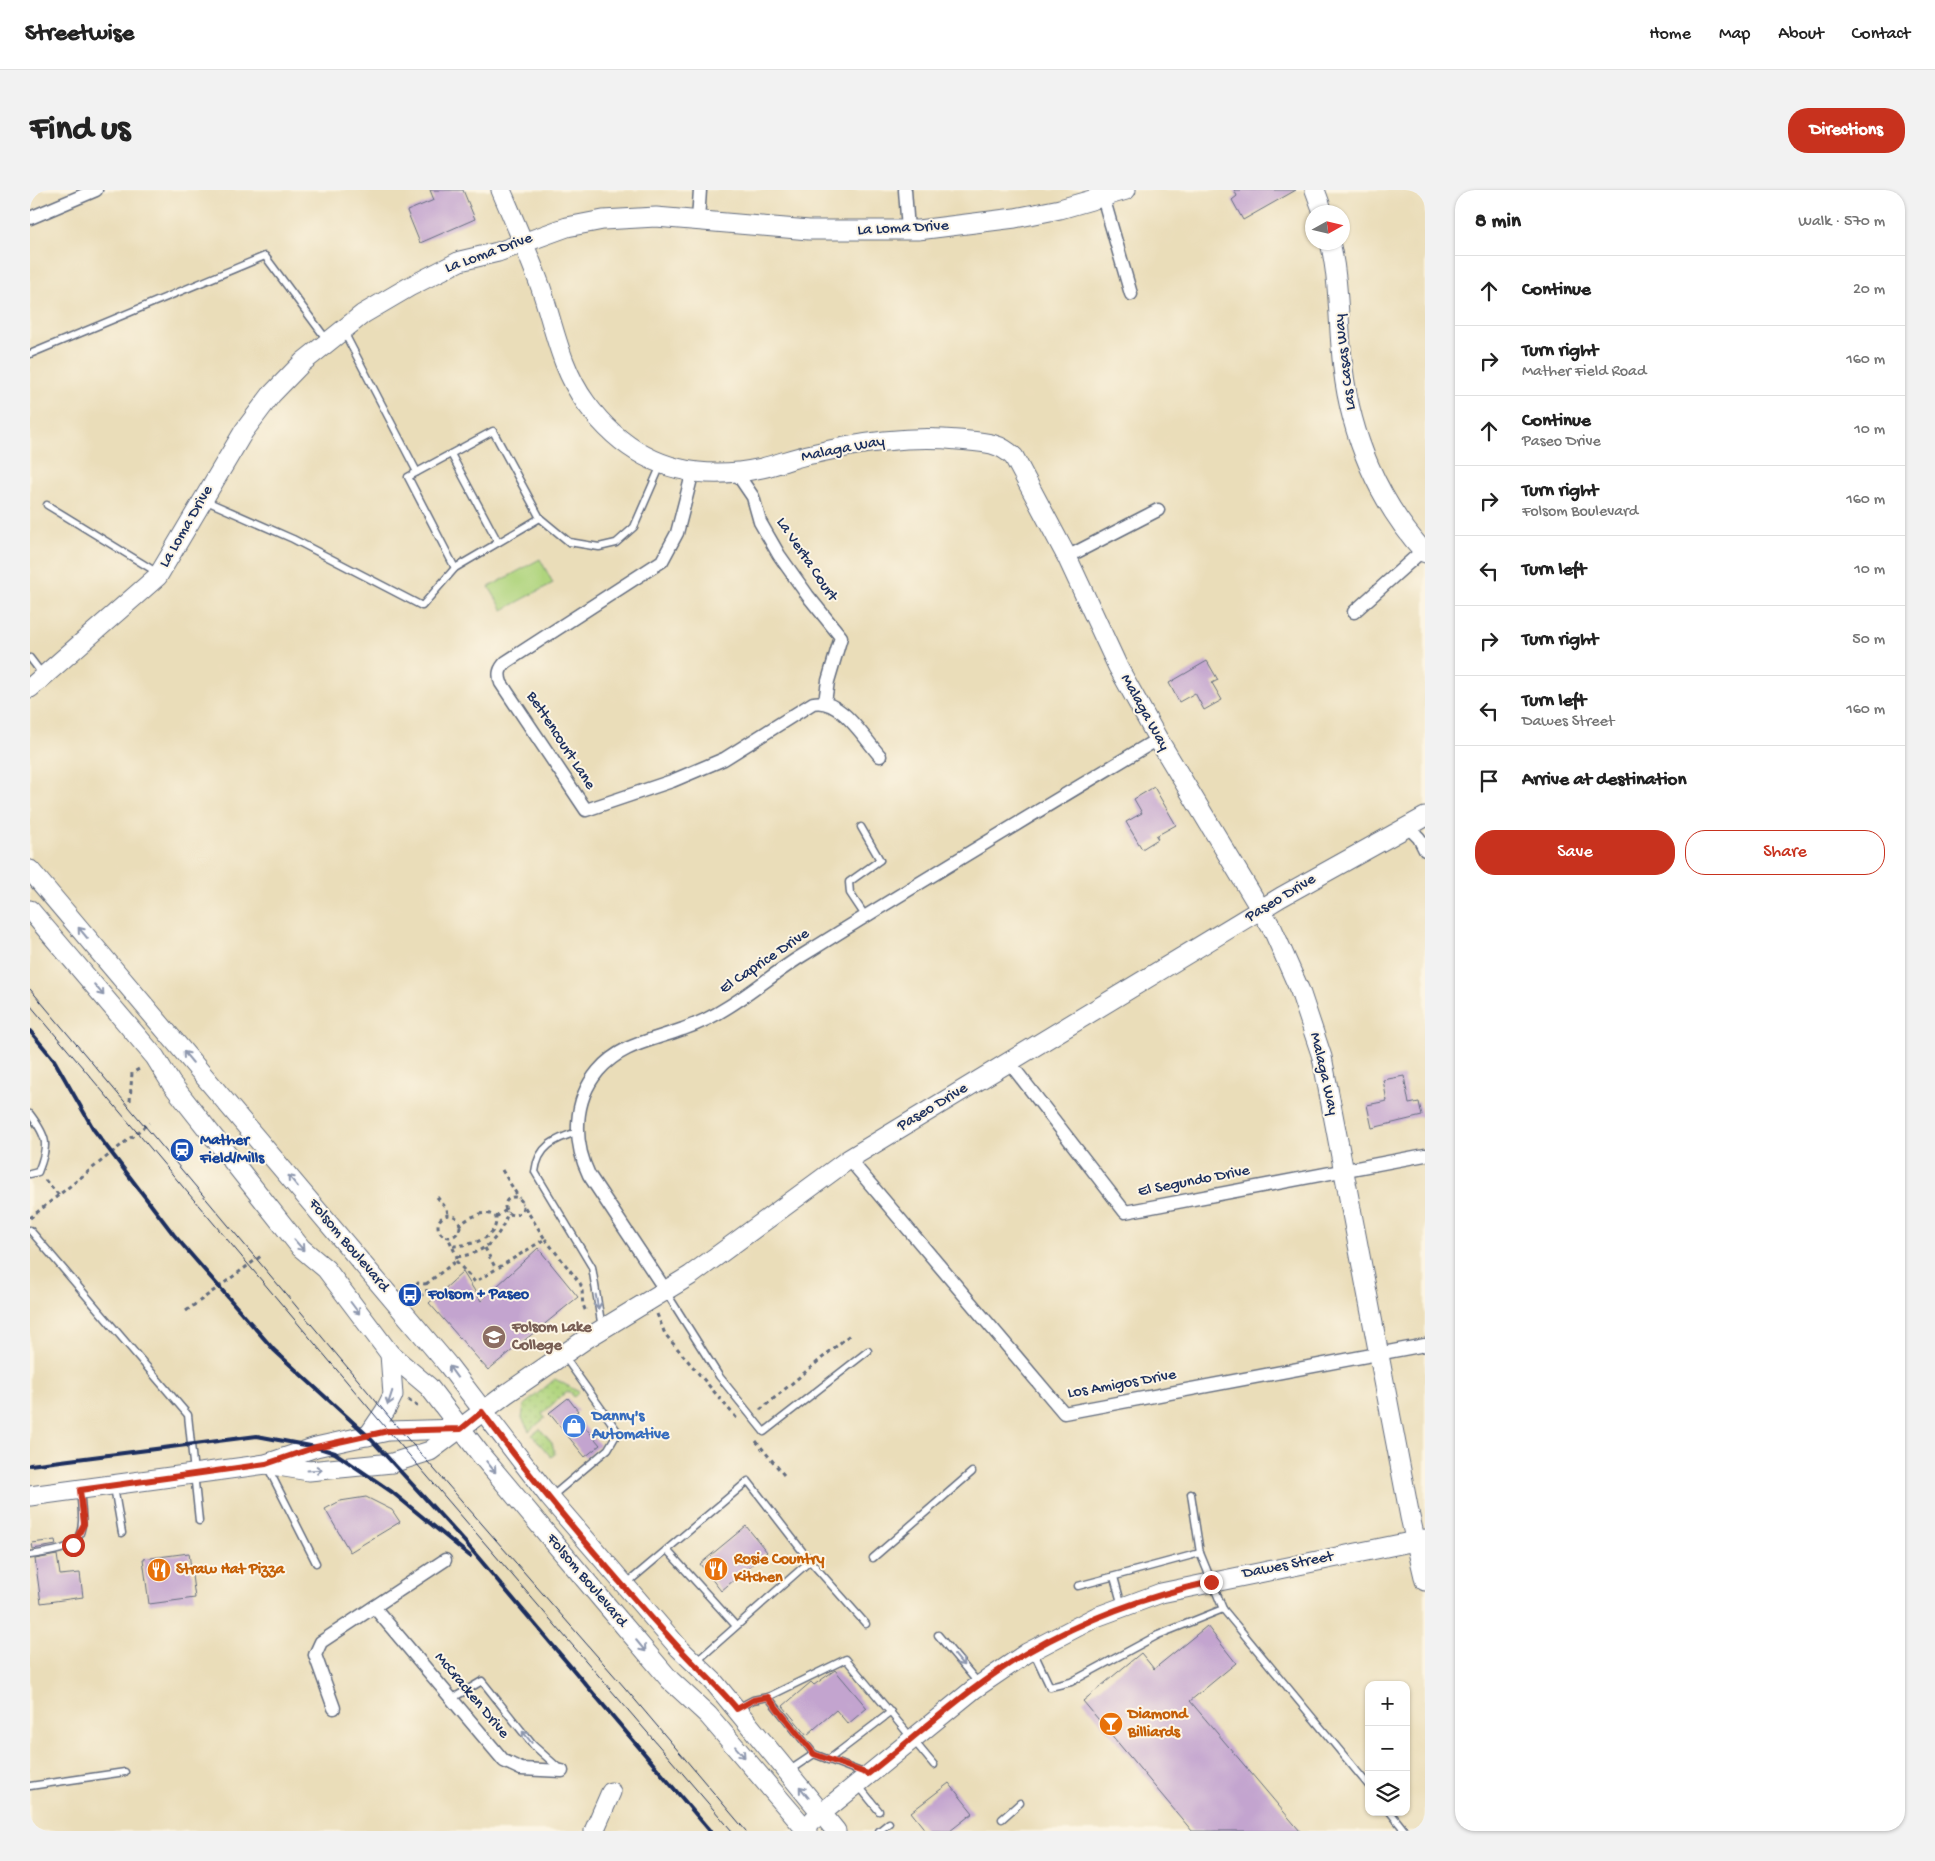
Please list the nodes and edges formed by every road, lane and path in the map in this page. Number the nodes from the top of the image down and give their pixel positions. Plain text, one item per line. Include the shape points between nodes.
1 (96, 190) edge
2 (502, 190) edge
3 (700, 190) edge
4 (905, 190) edge
5 (1126, 190) edge
6 (1315, 190) edge
7 (1103, 197) junction
8 (1320, 205) edge
9 (30, 218) edge
10 (698, 220) junction
11 (908, 230) junction
12 (522, 242) junction
13 (1331, 250) edge
14 (1131, 294) dead end
15 (335, 335) junction
16 (30, 354) edge
17 (450, 454) junction
18 (661, 464) junction
19 (417, 472) junction
20 (693, 472) junction
21 (736, 472) junction
22 (202, 499) junction
23 (47, 505) dead end
24 (1158, 510) dead end
25 (540, 518) junction
26 (498, 542) junction
27 (1424, 551) edge
28 (1067, 557) junction
29 (454, 568) junction
30 (159, 574) junction
31 (1354, 612) dead end
32 (30, 658) edge
33 (37, 683) edge
34 (825, 702) junction
35 (1158, 739) junction
36 (880, 756) dead end
37 (1425, 817) edge
38 (861, 827) dead end
39 (1408, 827) junction
40 (1425, 850) edge
41 (30, 870) edge
42 (30, 910) edge
43 (1261, 910) junction
44 (866, 917) junction
45 (1009, 1062) junction
46 (141, 1068) dead end
47 (130, 1101) dead end
48 (30, 1114) edge
49 (149, 1123) dead end
50 (577, 1132) junction
51 (1425, 1155) edge
52 (849, 1159) junction
53 (502, 1170) dead end
54 (1344, 1170) junction
55 (38, 1172) junction
56 (30, 1174) edge
57 (59, 1195) junction
58 (436, 1197) dead end
59 (519, 1198) junction
60 (522, 1203) junction
61 (507, 1211) junction
62 (448, 1215) junction
63 (496, 1217) junction
64 (30, 1218) edge
65 (459, 1225) junction
66 (30, 1230) edge
67 (448, 1237) junction
68 (545, 1239) junction
69 (453, 1246) junction
70 (485, 1248) junction
71 (261, 1256) dead end
72 (457, 1259) junction
73 (496, 1270) junction
74 (426, 1284) junction
75 (666, 1291) junction
76 (412, 1292) dead end
77 (416, 1297) dead end
78 (186, 1311) dead end
79 (655, 1311) dead end
80 (587, 1313) dead end
81 (602, 1330) junction
82 (852, 1333) dead end
83 (1425, 1345) edge
84 (868, 1351) dead end
85 (390, 1354) junction
86 (1379, 1354) junction
87 (563, 1355) junction
88 (403, 1397) dead end
89 (421, 1409) dead end
90 (482, 1412) junction
91 (752, 1418) junction
92 (461, 1429) junction
93 (368, 1436) junction
94 (754, 1440) dead end
95 (266, 1464) junction
96 (972, 1472) dead end
97 (193, 1473) junction
98 (784, 1475) dead end
99 (114, 1485) junction
100 (80, 1490) junction
101 (1191, 1494) dead end
102 (30, 1496) edge
103 (550, 1498) junction
104 (199, 1521) dead end
105 (122, 1533) dead end
106 (1420, 1540) edge
107 (667, 1550) junction
108 (1200, 1553) junction
109 (30, 1555) edge
110 (873, 1558) dead end
111 (445, 1560) dead end
112 (810, 1561) junction
113 (316, 1562) dead end
114 (1114, 1577) junction
115 (1211, 1582) junction
116 (1425, 1582) edge
117 (625, 1585) junction
118 (1078, 1586) dead end
119 (374, 1607) junction
120 (1122, 1607) junction
121 (1223, 1609) junction
122 (866, 1624) dead end
123 (736, 1626) junction
124 (938, 1635) dead end
125 (1033, 1650) junction
126 (695, 1664) junction
127 (980, 1685) junction
128 (768, 1697) junction
129 (453, 1698) junction
130 (334, 1708) dead end
131 (737, 1709) junction
132 (891, 1712) junction
133 (914, 1738) junction
134 (814, 1754) junction
135 (828, 1760) junction
136 (934, 1764) dead end
137 (562, 1770) joint
138 (125, 1772) dead end
139 (788, 1772) junction
140 (863, 1779) junction
141 (1365, 1781) edge
142 (30, 1786) edge
143 (611, 1792) dead end
144 (1020, 1803) dead end
145 (879, 1811) dead end
146 (821, 1813) junction
147 (1393, 1816) edge
148 (1002, 1819) dead end
149 (889, 1823) dead end
150 (806, 1829) edge
151 (594, 1831) edge
152 (836, 1831) edge
153 (879, 1831) edge
154 (1405, 1831) edge

1 - 9 street
2 - 12 street, Malaga Way
3 - 10 street
4 - 11 street
5 - 7 street, La Loma Drive
6 - 8 street
7 - 11 street, La Loma Drive via 1005,220
7 - 14 street
10 - 11 street, La Loma Drive via 809,230
10 - 12 street, La Loma Drive via 648,217 603,220 567,227
12 - 15 street, La Loma Drive via 498,252 460,261 409,287
12 - 18 street, Malaga Way via 576,389 615,435 640,455
13 - 27 street, Las Casas Way via 1339,298 1343,368 1355,429 1379,487 1394,513
15 - 16 lane via 265,256
15 - 19 lane
15 - 22 street, La Loma Drive via 271,395 244,431
17 - 19 lane
17 - 25 lane via 493,431
17 - 26 lane
18 - 20 street, Malaga Way
18 - 25 lane via 634,527 616,543 599,546 568,542
19 - 29 lane via 408,477
20 - 21 street, Malaga Way
20 - 34 street, Bettencourt Lane via 677,533 662,561 506,662 501,667 501,683 586,810 672,782 724,759 813,703
21 - 28 street, Malaga Way via 865,443 939,438 993,443 1014,457
21 - 34 street, La Verta Court via 754,497 760,522 779,555 841,637
22 - 29 lane via 293,539 422,606
22 - 30 street, La Loma Drive
23 - 30 lane
24 - 28 street
25 - 26 lane
26 - 29 lane
27 - 31 street
28 - 35 street, Malaga Way via 1118,667
30 - 33 street, La Loma Drive
32 - 33 lane
34 - 36 street via 838,708
35 - 43 street, Malaga Way
35 - 44 street, El Caprice Drive
37 - 39 street, Paseo Drive
38 - 44 lane via 880,860 849,882 850,893
39 - 40 street
39 - 43 street, Paseo Drive
90 -> 41 street, Folsom Boulevard via 448,1365
42 -> 85 street, Folsom Boulevard via 155,1057 171,1083 289,1233 326,1269
43 - 45 street, Paseo Drive
43 - 54 street, Malaga Way via 1284,952 1322,1057
44 - 50 street, El Caprice Drive via 728,1007 683,1029 636,1043 616,1054 593,1078 582,1098
45 - 52 street, Paseo Drive
45 - 54 street, El Segundo Drive via 1125,1212
46 - 47 path via 132,1073
48 - 55 lane via 41,1129 46,1152
49 - 57 path
50 - 75 street, El Caprice Drive via 589,1176
50 -> 81 lane via 546,1145 536,1160 535,1172 592,1267
51 - 54 street, El Segundo Drive
52 - 75 street, Paseo Drive
52 - 86 street, Los Amigos Drive via 1064,1414
53 - 59 path
54 - 86 street, Malaga Way
55 - 56 lane
55 - 57 path
57 - 64 path
58 - 62 path
59 - 60 path
59 - 61 path via 508,1199 505,1204
60 - 61 path via 518,1213 513,1215
60 - 68 path
61 - 63 path
61 - 70 path via 500,1233
62 - 65 path via 454,1217
62 - 67 path via 439,1221 438,1228
63 - 65 path via 481,1214
63 - 69 path via 490,1234 479,1242
65 - 67 path via 458,1232
66 - 97 lane via 188,1414
67 - 69 path
68 - 73 path
68 - 80 path via 580,1283 582,1304
69 - 72 path
70 - 72 path
70 - 73 path
71 - 78 path
72 - 73 path via 476,1282
72 - 74 path
74 - 76 path via 418,1283
74 - 77 path via 427,1293
75 - 81 street, Paseo Drive
75 - 91 lane via 719,1376
79 - 91 path via 665,1334 742,1426
81 - 87 street, Paseo Drive
82 - 91 path
83 - 86 street, Los Amigos Drive
84 - 91 lane via 764,1432
85 - 92 street, Folsom Boulevard via 429,1387
85 -> 93 street via 393,1394
86 - 106 street, Malaga Way
87 - 90 street, Paseo Drive
87 - 103 lane via 618,1432 608,1449
88 - 89 path
90 - 92 street, Paseo Drive
90 - 103 street, Folsom Boulevard
92 - 93 street via 388,1431
95 -> 92 street, Paseo Drive via 309,1471 392,1463 430,1450
92 -> 150 street, Folsom Boulevard via 670,1680 708,1715
93 - 95 street via 316,1447
94 - 98 path
95 - 97 street
95 - 113 lane
96 - 110 lane
97 - 99 street
97 - 104 lane
99 - 100 street
99 - 105 lane
100 - 102 street
100 - 109 lane via 84,1524 73,1545 61,1551
101 - 108 lane
103 - 117 street, Folsom Boulevard
106 - 115 street, Dawes Street
106 - 116 street, Malaga Way
107 - 112 lane via 748,1481
107 - 117 lane
107 - 123 lane
108 - 114 lane
108 - 115 lane
111 - 119 street
112 - 122 lane
112 - 123 lane
114 - 118 lane
114 - 120 lane
115 - 120 street, Dawes Street via 1161,1593
115 - 121 lane
117 - 126 street, Folsom Boulevard
119 - 129 street, McCracken Drive
119 - 130 street via 321,1642 315,1655
120 - 125 street, Dawes Street
121 - 125 lane via 1158,1635 1071,1682 1050,1687
121 - 141 lane
123 - 126 lane
124 -> 127 lane
125 - 127 street, Dawes Street
126 - 131 street, Folsom Boulevard
127 - 133 street, Dawes Street
128 - 131 lane via 753,1700
128 - 132 lane via 846,1659
128 - 134 lane
129 - 137 street, McCracken Drive via 504,1761 521,1769
137 -> 129 lane via 534,1746 482,1681
131 - 139 street, Folsom Boulevard
132 - 133 lane
132 - 135 lane
133 - 136 lane
133 - 140 street, Dawes Street
134 - 135 lane
134 - 139 lane
135 - 140 lane
138 - 142 lane
146 -> 139 street, Folsom Boulevard
140 - 145 lane
140 - 146 street, Dawes Street
143 - 151 street
144 - 148 lane
146 - 150 street, Dawes Street
146 - 152 street, Folsom Boulevard
147 - 154 lane
149 - 153 lane

